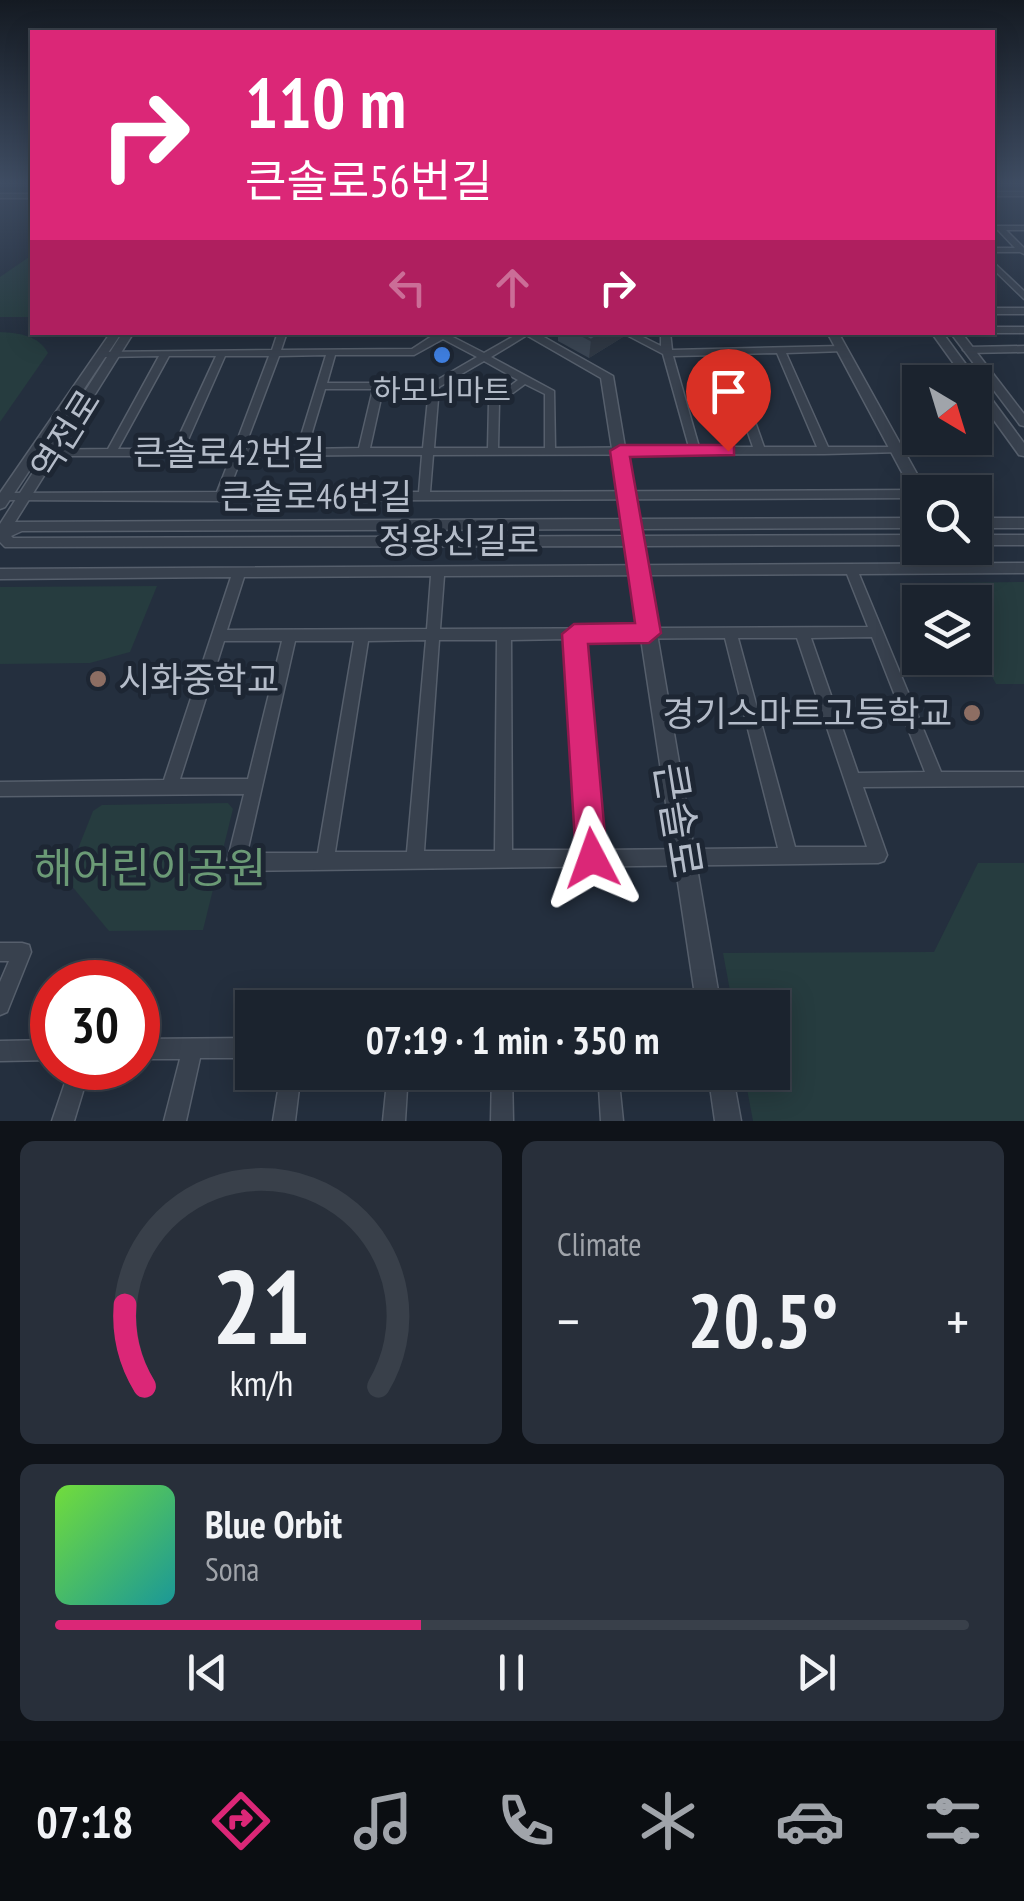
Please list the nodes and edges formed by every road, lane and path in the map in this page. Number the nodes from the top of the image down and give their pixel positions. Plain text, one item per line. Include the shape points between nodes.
1 (1003, 234) edge
2 (995, 250) edge
3 (1023, 251) edge
4 (995, 266) edge
5 (1024, 296) edge
6 (995, 311) edge
7 (1024, 311) edge
8 (995, 330) edge
9 (1024, 330) edge
10 (116, 335) edge
11 (127, 335) edge
12 (282, 335) edge
13 (440, 335) edge
14 (446, 335) edge
15 (524, 335) edge
16 (531, 335) edge
17 (631, 335) edge
18 (666, 335) edge
19 (833, 335) edge
20 (938, 335) edge
21 (957, 335) edge
22 (840, 349) junction
23 (780, 350) junction
24 (968, 350) junction
25 (1024, 350) edge
26 (330, 352) junction
27 (725, 352) junction
28 (166, 353) junction
29 (222, 353) junction
30 (275, 353) junction
31 (668, 353) junction
32 (109, 354) junction
33 (485, 358) junction
34 (960, 365) edge
35 (526, 380) junction
36 (321, 386) junction
37 (378, 386) junction
38 (434, 386) junction
39 (992, 408) edge
40 (1024, 422) edge
41 (897, 450) junction
42 (620, 451) junction
43 (695, 451) junction
44 (760, 451) junction
45 (824, 451) junction
46 (111, 452) junction
47 (177, 452) junction
48 (238, 452) junction
49 (301, 452) junction
50 (364, 452) junction
51 (428, 452) junction
52 (493, 452) junction
53 (550, 452) junction
54 (1024, 452) edge
55 (35, 453) junction
56 (53, 453) junction
57 (910, 475) edge
58 (902, 494) edge
59 (424, 496) junction
60 (627, 496) junction
61 (221, 497) junction
62 (24, 498) junction
63 (2, 500) edge
64 (1024, 522) edge
65 (992, 523) edge
66 (902, 524) edge
67 (632, 531) junction
68 (0, 535) edge
69 (902, 539) edge
70 (992, 540) edge
71 (1024, 540) edge
72 (1024, 568) edge
73 (852, 571) junction
74 (240, 572) junction
75 (438, 572) junction
76 (640, 572) junction
77 (0, 574) edge
78 (802, 632) junction
79 (877, 632) junction
80 (649, 633) junction
81 (730, 633) junction
82 (434, 634) junction
83 (504, 634) junction
84 (574, 634) junction
85 (362, 635) junction
86 (218, 636) junction
87 (290, 636) junction
88 (852, 780) junction
89 (936, 780) junction
90 (1024, 780) edge
91 (254, 786) junction
92 (170, 787) junction
93 (0, 789) edge
94 (789, 856) junction
95 (685, 857) junction
96 (592, 858) junction
97 (503, 859) junction
98 (325, 860) junction
99 (415, 860) junction
100 (0, 952) edge
101 (707, 990) edge
102 (0, 1005) edge
103 (235, 1048) edge
104 (160, 1049) edge
105 (192, 1049) junction
106 (30, 1050) edge
107 (0, 1051) edge
108 (73, 1090) edge
109 (288, 1090) edge
110 (397, 1090) edge
111 (502, 1090) edge
112 (609, 1090) edge
113 (723, 1090) edge
114 (63, 1121) edge
115 (175, 1121) edge
116 (284, 1121) edge
117 (394, 1121) edge
118 (502, 1121) edge
119 (612, 1121) edge
120 (728, 1121) edge

1 - 3 street
2 - 3 street
4 - 5 street
6 - 7 street
8 - 9 street
10 - 32 street, 역전로
11 - 32 street, 역전로
12 - 30 street
13 - 26 street via 414,352
14 - 33 street
15 - 33 street
16 - 42 street, 큰솔로 via 608,376
17 - 31 street
18 - 31 street
19 - 22 street
20 - 34 street
21 - 24 street
22 - 23 street
22 - 41 street
23 - 27 street
23 - 45 street
24 - 25 street
24 - 40 street
26 - 30 street
26 - 36 street
27 - 31 street
27 - 44 street
28 - 29 street
28 - 32 street
28 - 46 street
29 - 30 street
29 - 47 street
30 - 48 street
31 - 43 street
32 - 55 street, 역전로
32 - 56 street, 역전로
33 - 35 street
33 - 38 street
35 - 52 street via 494,402
35 - 53 street via 550,393
36 - 37 street
36 - 49 street
37 - 38 street
37 - 50 street, 큰솔로42번길
38 - 51 street
39 - 54 street
41 - 45 street, 큰솔로42번길
41 - 57 street
42 - 43 street, 큰솔로42번길
42 - 53 street, 큰솔로42번길
42 - 60 street, 큰솔로
43 - 44 street, 큰솔로42번길
44 - 45 street, 큰솔로42번길
46 - 47 street, 큰솔로42번길
46 - 56 street, 큰솔로42번길
47 - 48 street, 큰솔로42번길
48 - 49 street, 큰솔로42번길
48 - 61 street
49 - 50 street, 큰솔로42번길
50 - 51 street, 큰솔로42번길
51 - 52 street, 큰솔로42번길
51 - 59 street
52 - 53 street, 큰솔로42번길
55 - 56 street, 큰솔로42번길
55 - 63 street, 역전로
56 - 62 street, 역전로
58 - 60 street, 큰솔로46번길
59 - 60 street, 큰솔로46번길
59 - 61 street, 큰솔로46번길
60 - 67 street, 큰솔로
61 - 62 street, 큰솔로46번길
62 - 63 street, 큰솔로46번길
62 - 68 street, 역전로
64 - 65 street
66 - 67 street, 정왕신길로
67 - 68 street, 정왕신길로 via 10,543
67 - 69 street, 정왕신길로
67 - 76 street, 큰솔로
70 - 71 street
72 - 73 street
73 - 76 street
73 - 79 street
74 - 75 street
74 - 77 street
74 - 86 street
75 - 76 street
75 - 82 street
76 - 80 street, 큰솔로
78 - 79 street
78 - 81 street
78 - 88 street
79 - 89 street
80 - 81 street
80 - 84 street
80 - 95 street, 큰솔로
81 - 94 street
82 - 83 street
82 - 85 street
82 - 99 street
83 - 84 street
83 - 97 street
84 - 96 street
85 - 87 street
85 - 98 street
86 - 87 street
86 - 92 street
87 - 91 street
88 - 89 street
88 - 94 street via 878,855
89 - 90 street
91 - 92 street
91 - 98 street via 236,862
92 - 93 street
94 - 95 street
95 - 96 street
95 - 101 street, 큰솔로
96 - 97 street
97 - 99 street
98 - 99 street
100 - 102 street via 22,952
103 - 105 street
104 - 105 street
105 - 115 street
106 - 107 street
108 - 114 street
109 - 116 street
110 - 117 street
111 - 118 street
112 - 119 street
113 - 120 street

